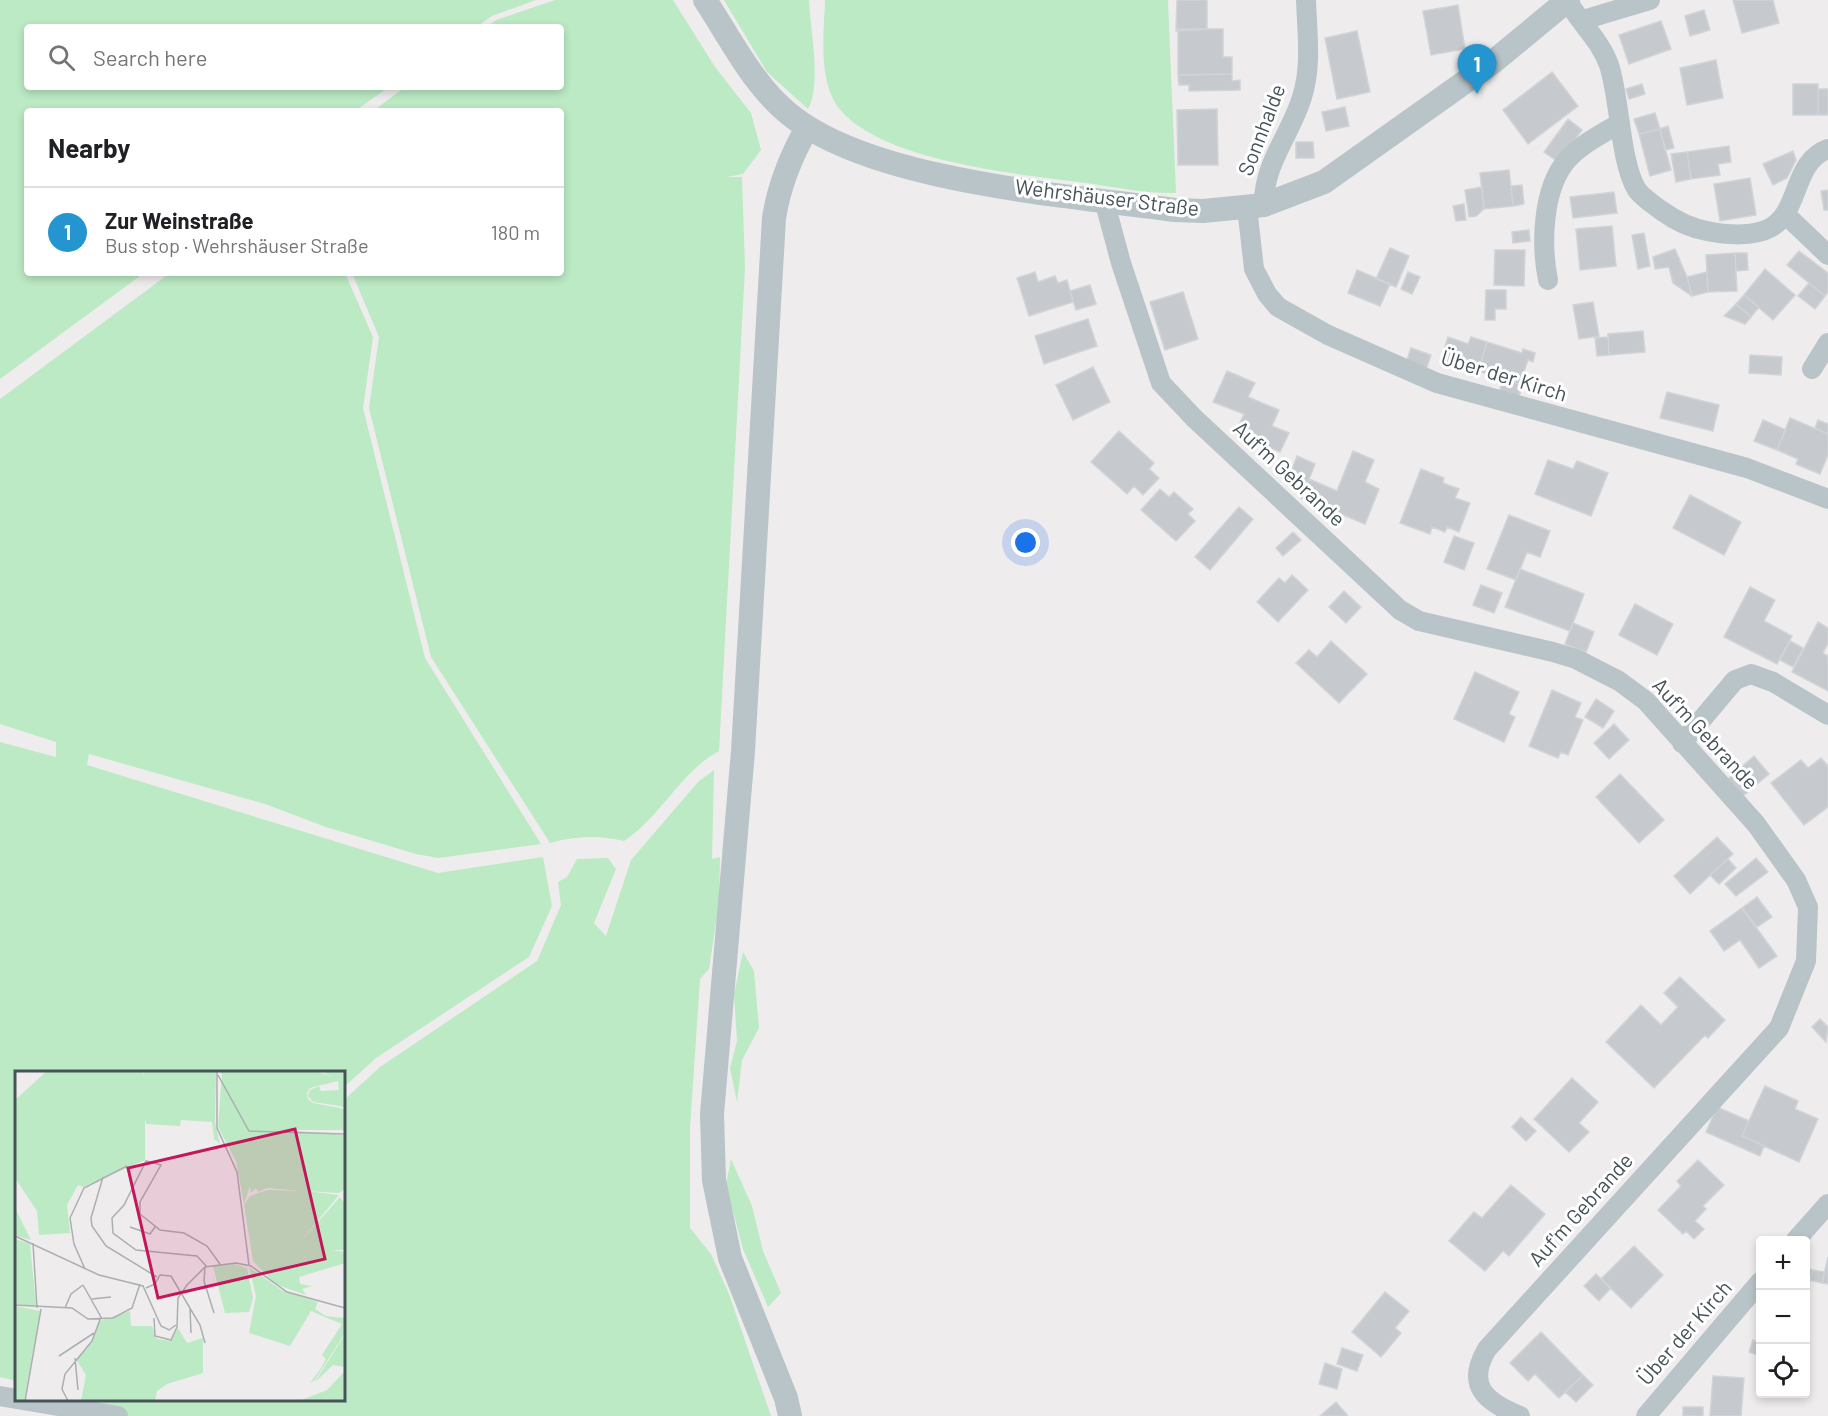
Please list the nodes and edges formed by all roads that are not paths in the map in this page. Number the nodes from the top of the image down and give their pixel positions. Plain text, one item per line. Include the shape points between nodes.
1 (705, 0) edge
2 (1306, 0) edge
3 (1568, 0) edge
4 (1650, 0) edge
5 (1583, 20) junction
6 (1620, 123) junction
7 (807, 128) junction
8 (1828, 149) edge
9 (1104, 200) junction
10 (1255, 206) junction
11 (1785, 214) junction
12 (1828, 255) edge
13 (1548, 280) dead end
14 (1828, 343) edge
15 (1812, 369) dead end
16 (1828, 498) edge
17 (1828, 715) edge
18 (1682, 743) junction
19 (1828, 1204) edge
20 (1800, 1236) edge
21 (1756, 1288) edge
22 (0, 1396) edge
23 (15, 1399) edge
24 (30, 1401) edge
25 (118, 1416) edge
26 (790, 1416) edge
27 (1520, 1416) edge
28 (1646, 1416) edge

1 - 7 street, Wehrshäuser Straße via 764,87
2 - 10 street, Sonnhalde via 1308,64 1303,94
3 - 5 street
3 - 10 street, Wehrshäuser Straße via 1492,62 1324,182
4 - 5 street
5 - 6 street via 1610,67
6 - 11 street via 1637,190 1676,221 1717,233 1752,233 1771,227
6 - 13 street via 1579,148 1554,181 1543,236
7 - 9 street, Wehrshäuser Straße via 850,148 934,173
7 - 26 street via 778,195 774,219 743,751 712,1114 714,1180 730,1258
8 - 11 street via 1807,165
9 - 10 street, Wehrshäuser Straße via 1175,210
9 - 18 street, Auf'm Gebrande via 1161,383 1194,418 1400,610 1419,621 1553,652 1596,668 1646,701
10 - 16 street, Über der Kirch via 1254,268 1267,294 1278,307 1328,336 1437,383 1747,468
11 - 12 street
14 - 15 street
17 - 18 street via 1773,682 1751,674 1735,680
18 - 27 street, Auf'm Gebrande via 1756,824 1796,880 1808,907 1806,961 1779,1028 1479,1363 1481,1391 1487,1399
19 - 20 street
21 - 28 street, Über der Kirch
22 - 23 street
24 - 25 street

